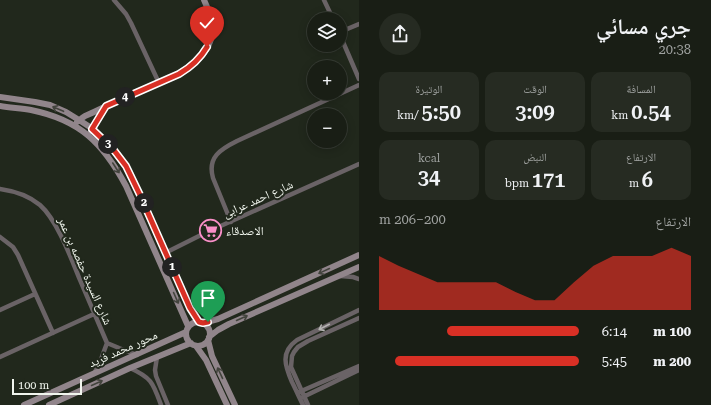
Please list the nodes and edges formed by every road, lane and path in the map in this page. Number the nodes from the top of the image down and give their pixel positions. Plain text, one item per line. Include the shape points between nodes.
1 (114, 0) edge
2 (204, 0) edge
3 (324, 0) edge
4 (330, 12) edge
5 (359, 24) edge
6 (347, 30) edge
7 (347, 50) edge
8 (359, 79) edge
9 (159, 83) junction
10 (359, 85) edge
11 (0, 97) edge
12 (0, 106) edge
13 (106, 106) junction
14 (79, 120) junction
15 (74, 125) junction
16 (92, 129) junction
17 (88, 135) junction
18 (359, 164) edge
19 (0, 189) edge
20 (231, 222) junction
21 (0, 237) edge
22 (166, 253) junction
23 (359, 255) edge
24 (359, 267) edge
25 (338, 276) junction
26 (359, 279) edge
27 (35, 294) junction
28 (0, 310) edge
29 (359, 310) edge
30 (94, 314) junction
31 (359, 318) edge
32 (201, 322) junction
33 (187, 329) junction
34 (53, 333) junction
35 (208, 339) junction
36 (107, 343) junction
37 (194, 344) junction
38 (137, 355) junction
39 (0, 357) edge
40 (157, 357) junction
41 (359, 366) edge
42 (130, 368) junction
43 (359, 370) edge
44 (94, 374) junction
45 (301, 395) junction
46 (24, 405) edge
47 (49, 405) edge
48 (161, 405) edge
49 (168, 405) edge
50 (227, 405) edge
51 (235, 405) edge
52 (303, 405) edge
53 (308, 405) edge

1 - 9 street via 131,22
2 - 9 street via 213,28 207,47 199,59 186,70
3 - 4 street
5 - 6 street
7 - 8 street
9 - 13 street
10 - 20 street via 218,152 211,173
14 -> 11 street via 50,105
12 - 15 street via 31,110
13 - 14 street
13 - 16 street
14 - 15 street
14 - 16 street
15 - 17 street
16 - 17 street
16 - 22 street via 126,166
17 -> 33 street via 106,154 126,186
18 - 20 street, شارع احمد عرابى
19 - 30 street, شارع السيدة حفصه بن عمر via 31,198 47,212 70,255
20 - 22 street, شارع احمد عرابى
21 - 27 street via 13,247 18,255
22 - 32 street via 190,308
23 -> 32 street via 218,319
24 - 25 street
25 - 26 street
35 -> 25 street via 229,324
27 - 28 street
27 - 34 street
29 -> 45 street via 297,340 290,347 285,356 286,367
30 - 34 street
30 - 36 street, شارع السيدة حفصه بن عمر
31 - 45 street via 308,340 294,352 292,367
32 - 33 street via 193,323
32 - 35 street via 208,327
33 - 37 street via 186,336
33 - 38 street, محور محمد فريد
34 - 39 street
35 - 37 street via 203,344
51 -> 35 street via 212,356
36 - 38 street
36 - 44 street
37 - 40 street, محور محمد فريد
37 - 50 street via 206,360
38 - 44 street, محور محمد فريد
40 - 42 street, محور محمد فريد
40 - 49 street via 156,376
41 - 45 street
47 -> 42 street, محور محمد فريد
42 - 48 street via 148,378
43 - 45 street
44 - 46 street, محور محمد فريد
45 - 52 street
45 - 53 street

